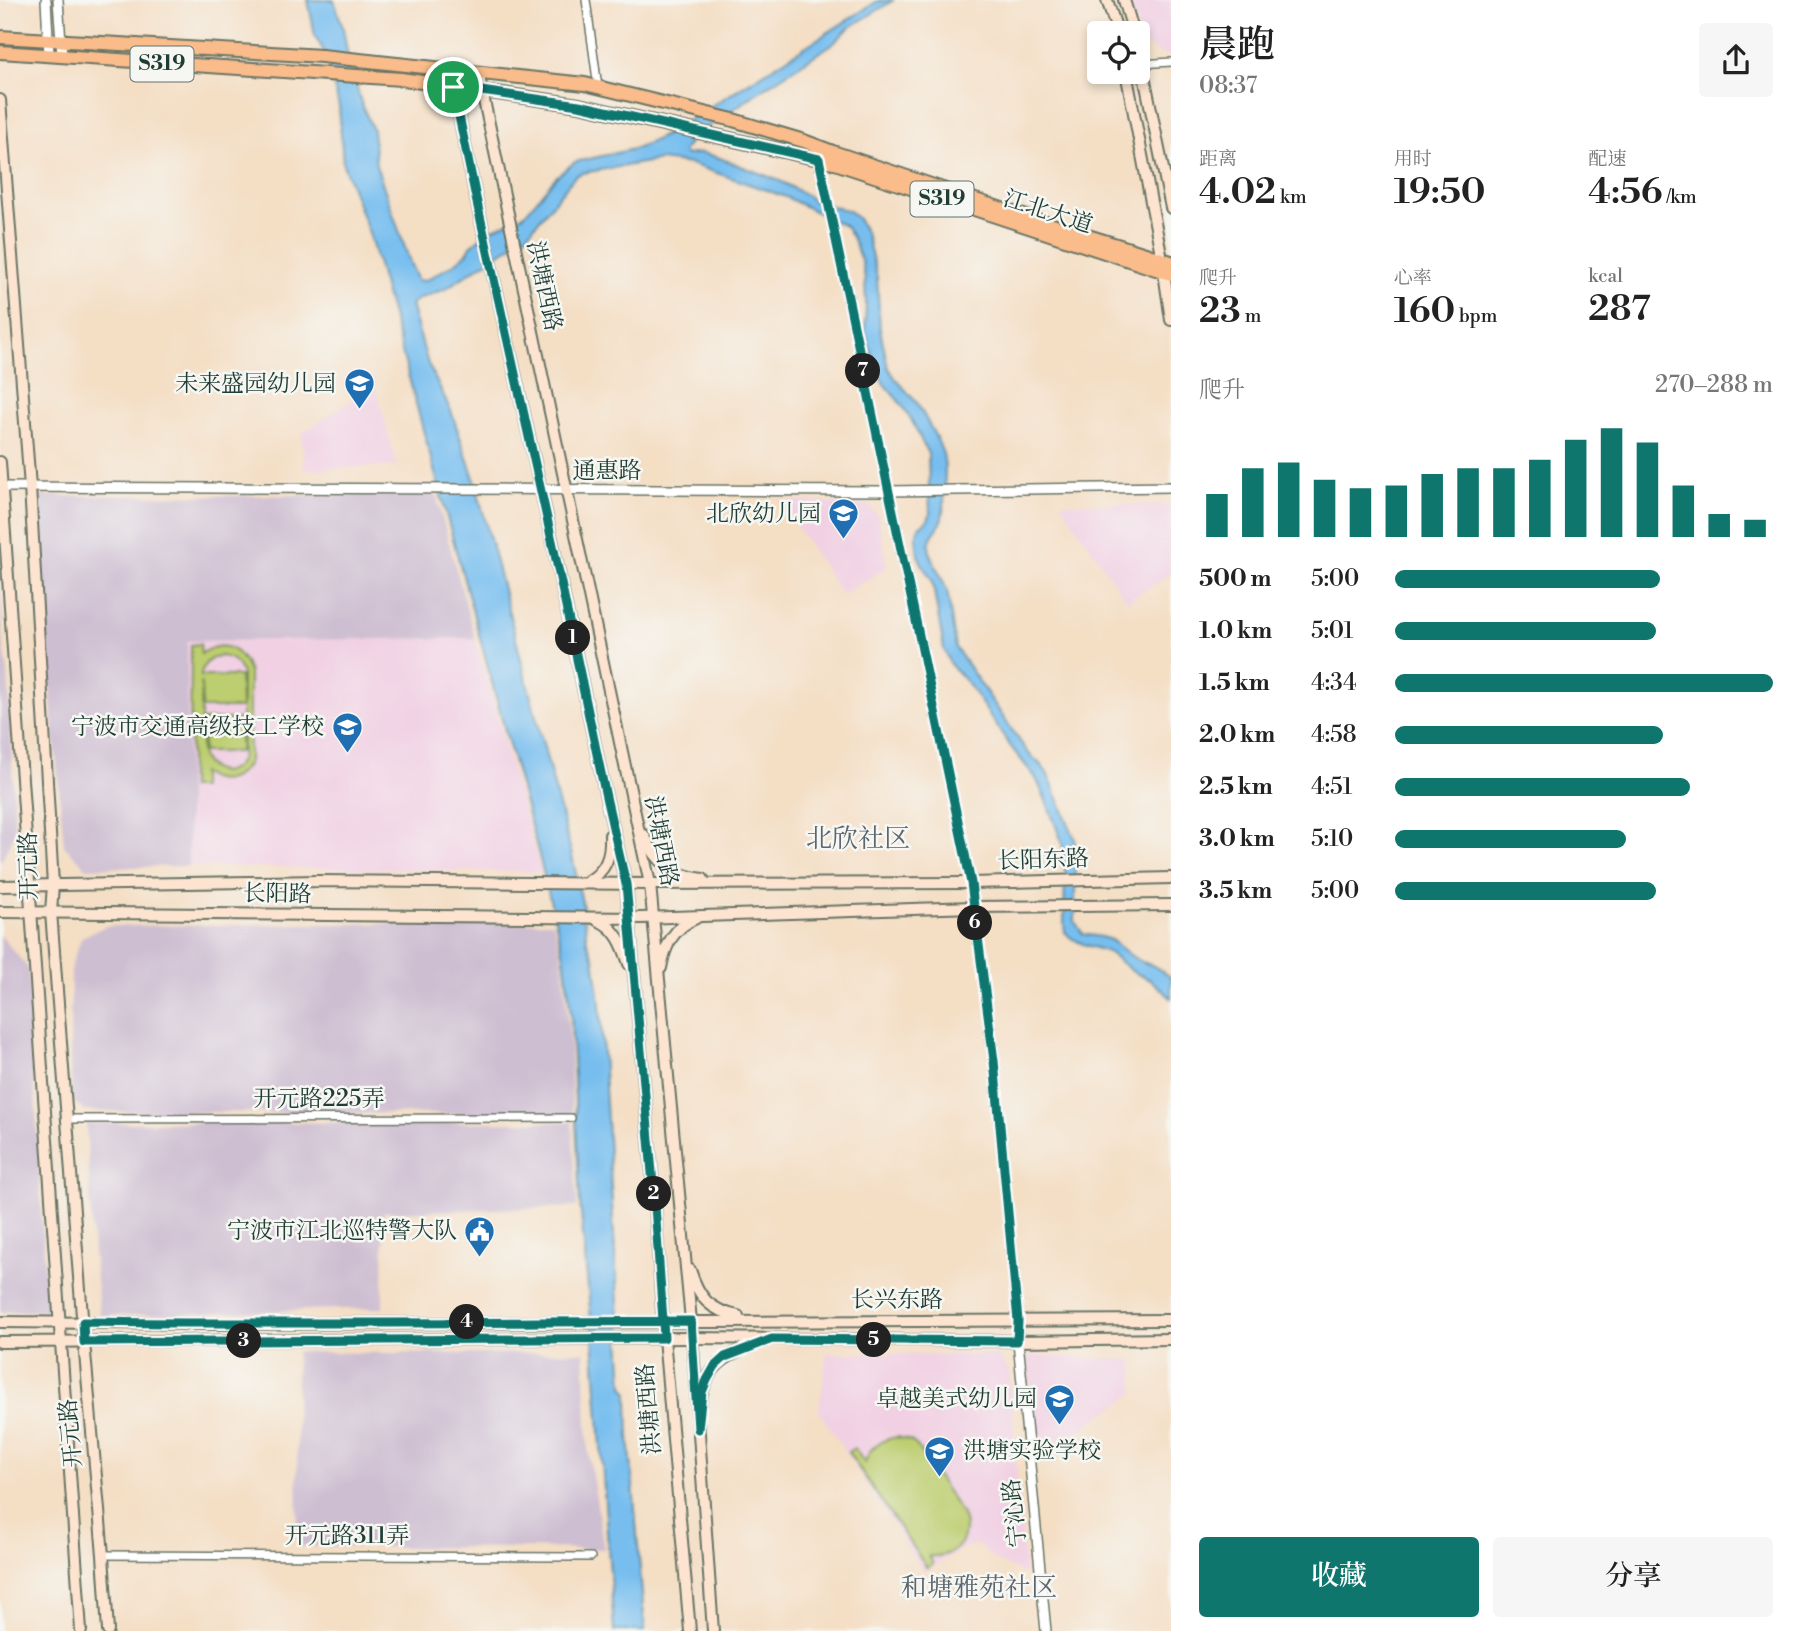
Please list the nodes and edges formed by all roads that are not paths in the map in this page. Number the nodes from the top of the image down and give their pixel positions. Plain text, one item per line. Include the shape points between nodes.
1 (46, 0) edge
2 (58, 0) edge
3 (586, 0) edge
4 (1107, 0) edge
5 (1124, 0) edge
6 (1114, 21) edge
7 (1130, 21) edge
8 (0, 37) edge
9 (56, 40) junction
10 (0, 52) edge
11 (56, 56) junction
12 (1171, 62) edge
13 (1150, 63) edge
14 (453, 69) junction
15 (478, 72) junction
16 (1129, 84) edge
17 (1145, 84) edge
18 (453, 87) junction
19 (598, 87) junction
20 (481, 91) junction
21 (0, 100) edge
22 (816, 145) junction
23 (819, 159) junction
24 (1171, 208) edge
25 (1167, 267) edge
26 (1171, 320) edge
27 (0, 462) edge
28 (1, 487) edge
29 (30, 487) junction
30 (1171, 487) edge
31 (566, 490) junction
32 (541, 491) junction
33 (888, 491) junction
34 (634, 807) junction
35 (609, 811) junction
36 (1171, 878) edge
37 (971, 883) junction
38 (582, 884) junction
39 (626, 884) junction
40 (650, 884) junction
41 (740, 884) junction
42 (53, 885) junction
43 (0, 886) edge
44 (30, 886) junction
45 (1171, 905) edge
46 (973, 907) junction
47 (0, 912) edge
48 (32, 912) junction
49 (51, 912) junction
50 (701, 916) junction
51 (588, 918) junction
52 (629, 918) junction
53 (654, 918) junction
54 (659, 981) junction
55 (635, 984) junction
56 (571, 1118) dead end
57 (67, 1119) junction
58 (684, 1247) junction
59 (1171, 1320) edge
60 (663, 1321) junction
61 (691, 1321) junction
62 (757, 1321) junction
63 (1018, 1321) junction
64 (0, 1322) edge
65 (59, 1322) junction
66 (83, 1322) junction
67 (664, 1338) junction
68 (691, 1338) junction
69 (772, 1339) junction
70 (1171, 1339) edge
71 (1017, 1341) junction
72 (0, 1342) edge
73 (60, 1342) junction
74 (84, 1342) junction
75 (698, 1429) junction
76 (103, 1555) junction
77 (591, 1556) dead end
78 (81, 1631) edge
79 (108, 1631) edge
80 (690, 1631) edge
81 (713, 1631) edge
82 (1046, 1631) edge

1 - 9 street
2 - 9 street
3 - 19 street
4 - 6 main road
5 - 7 main road
8 - 9 main road, S319
9 - 11 street
9 - 14 main road, S319
10 - 11 main road, S319
11 - 18 main road, S319 via 401,79
12 - 13 street
14 - 15 main road
14 - 18 main road, 洪塘西路
15 - 19 main road
15 - 20 main road, 洪塘西路
16 - 25 main road
17 - 24 main road
18 - 20 main road
18 - 32 main road, 洪塘西路
19 - 22 main road, 江北大道 / S319
20 - 23 main road, 江北大道 / S319 via 579,105
20 - 31 main road, 洪塘西路
21 - 29 main road, 开元路
22 - 23 street, 宁沁路
22 - 25 main road, 江北大道 / S319
23 - 25 main road, 江北大道 / S319
23 - 33 street, 宁沁路
25 - 26 main road
27 - 28 main road, 开元路
28 - 29 street, 通惠路
28 - 44 main road, 开元路
29 - 32 street, 通惠路
29 - 42 main road, 开元路
30 - 33 street, 通惠路
31 - 32 street, 通惠路
31 - 33 street, 通惠路
31 - 34 main road, 洪塘西路
32 - 35 main road, 洪塘西路
33 - 37 street, 宁沁路
34 - 40 main road, 洪塘西路
34 - 41 main road via 651,849 669,869 693,878
35 - 38 main road via 607,865
35 - 39 main road, 洪塘西路
36 - 37 main road, 长阳东路
37 - 41 main road, 长阳东路
37 - 46 street, 宁沁路
38 - 39 main road, 长阳东路
38 - 42 main road, 长阳路
39 - 40 main road, 长阳东路
39 - 52 main road, 洪塘西路
40 - 41 main road, 长阳东路
40 - 53 main road, 洪塘西路
42 - 44 main road, 长阳路
42 - 49 main road, 开元路
43 - 44 main road, 长阳路
44 - 48 main road, 开元路
45 - 46 main road, 长阳东路
46 - 50 main road, 长阳东路
46 - 63 street, 宁沁路 via 994,1061
47 - 48 main road, 长阳路
48 - 49 main road, 长阳路
48 - 65 main road, 开元路
49 - 51 main road, 长阳路
49 - 57 main road, 开元路
50 - 53 main road, 长阳东路
50 - 54 main road via 683,925 667,944
51 - 52 main road, 长阳东路
51 - 55 main road via 605,923 618,936
52 - 53 main road, 长阳东路
52 - 55 main road, 洪塘西路
53 - 54 main road, 洪塘西路
54 - 58 main road, 洪塘西路
55 - 60 main road, 洪塘西路
56 - 57 street, 开元路225弄
57 - 66 main road, 开元路
58 - 61 main road, 洪塘西路
58 - 62 main road via 702,1298 726,1314
59 - 63 main road, 长兴东路
60 - 61 main road, 长兴东路
60 - 66 main road, 长兴东路
60 - 67 main road, 洪塘西路
61 - 62 main road, 长兴东路
61 - 68 main road, 洪塘西路
62 - 63 main road, 长兴东路
63 - 71 street, 宁沁路
64 - 65 main road, 长兴东路
65 - 66 main road, 长兴东路
65 - 73 main road, 开元路
66 - 74 main road, 开元路
67 - 68 main road, 长兴东路
67 - 74 main road, 长兴东路
67 - 80 main road, 洪塘西路
68 - 69 main road, 长兴东路
68 - 75 main road, 洪塘西路
69 - 71 main road, 长兴东路
69 - 75 main road via 725,1357 715,1366 702,1392
70 - 71 main road, 长兴东路
71 - 82 street, 宁沁路
72 - 73 main road, 长兴东路
73 - 74 main road, 长兴东路
73 - 78 main road, 开元路
74 - 76 main road, 开元路
75 - 81 main road, 洪塘西路
76 - 77 street, 开元路311弄
76 - 79 main road, 开元路

